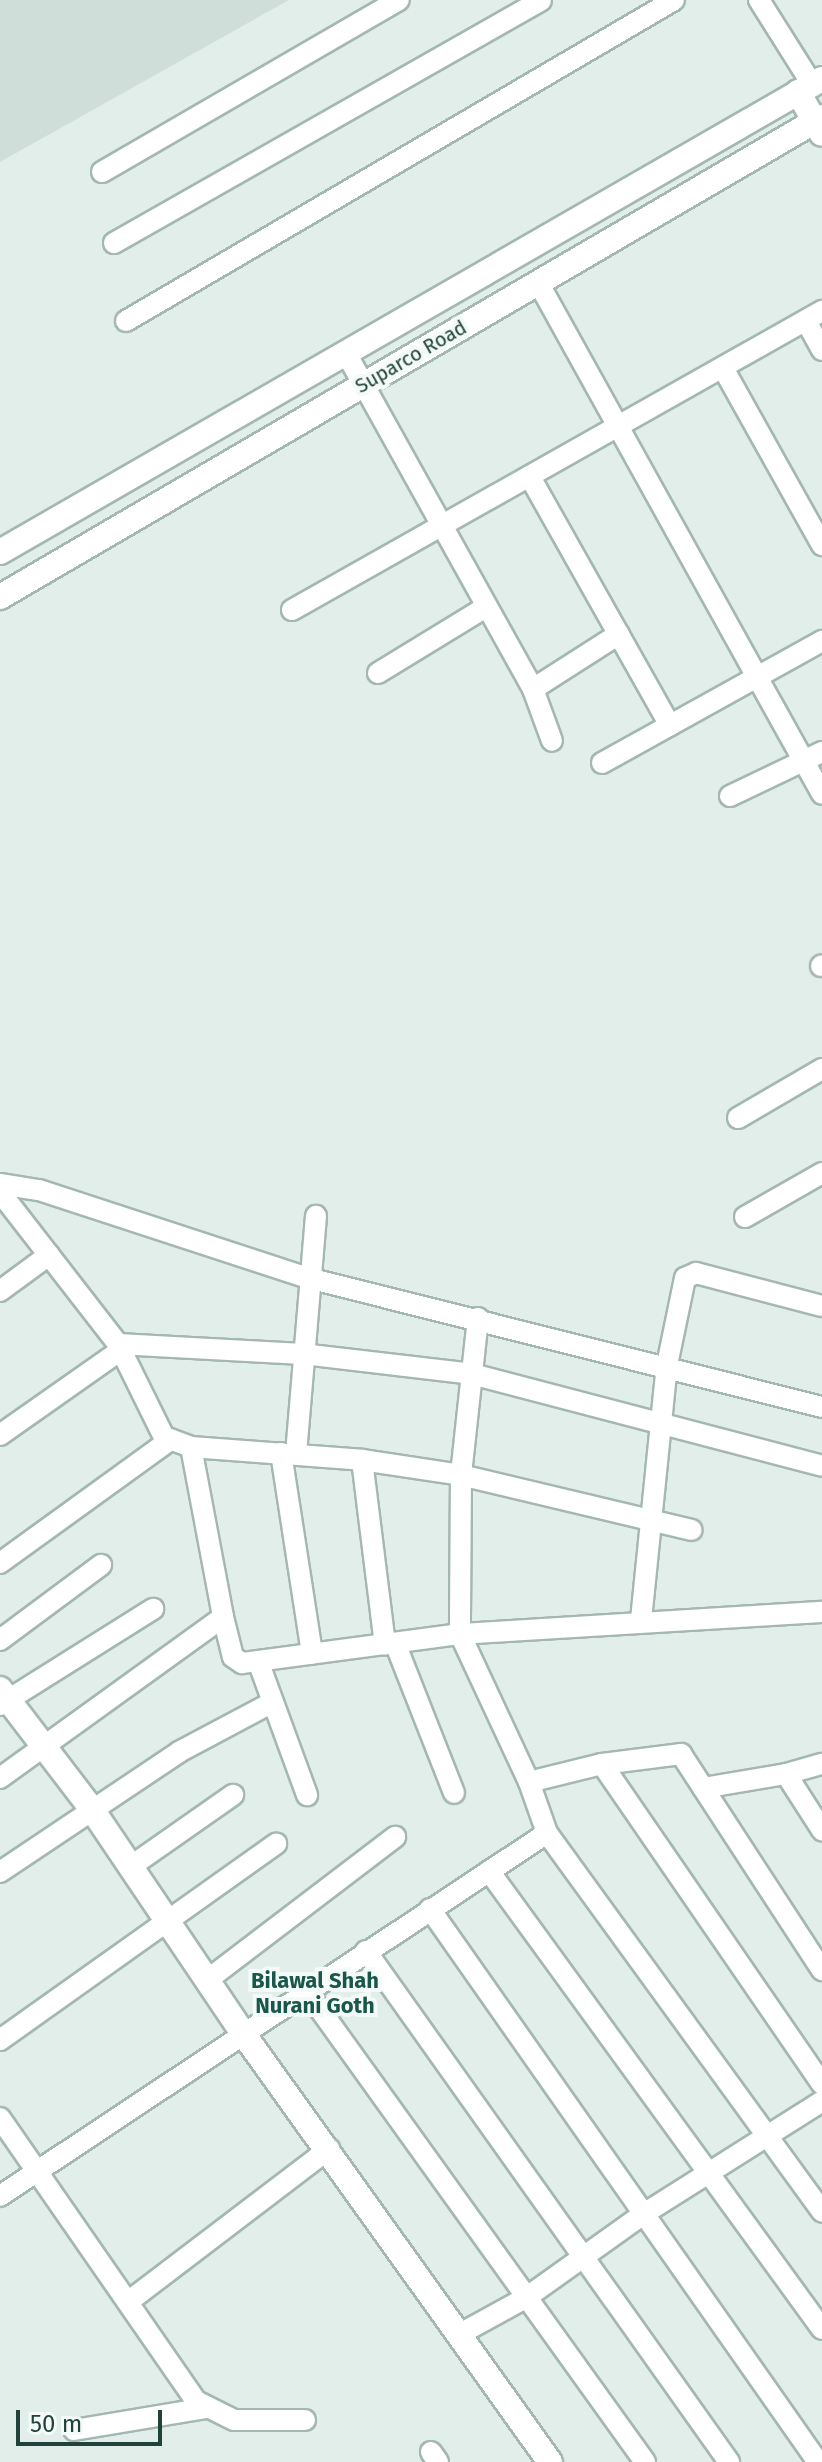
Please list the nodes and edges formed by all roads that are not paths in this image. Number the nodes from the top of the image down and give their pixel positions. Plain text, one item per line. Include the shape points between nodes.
1 (399, 0) edge
2 (541, 0) edge
3 (674, 0) edge
4 (759, 0) edge
5 (816, 104) edge
6 (102, 172) dead end
7 (114, 243) dead end
8 (539, 284) junction
9 (814, 316) edge
10 (126, 321) dead end
11 (822, 350) edge
12 (346, 353) junction
13 (723, 368) junction
14 (364, 383) junction
15 (616, 429) junction
16 (530, 477) junction
17 (441, 527) junction
18 (822, 545) edge
19 (0, 552) edge
20 (0, 597) edge
21 (486, 607) junction
22 (292, 610) dead end
23 (619, 634) junction
24 (822, 641) edge
25 (378, 673) dead end
26 (760, 676) junction
27 (533, 689) junction
28 (670, 725) junction
29 (552, 741) dead end
30 (822, 752) edge
31 (602, 763) dead end
32 (803, 763) junction
33 (822, 794) edge
34 (730, 796) dead end
35 (822, 1069) edge
36 (738, 1118) dead end
37 (822, 1173) edge
38 (0, 1184) edge
39 (0, 1192) edge
40 (316, 1216) dead end
41 (745, 1217) dead end
42 (49, 1255) junction
43 (308, 1278) junction
44 (0, 1291) edge
45 (822, 1306) edge
46 (478, 1318) junction
47 (120, 1347) junction
48 (303, 1354) junction
49 (667, 1365) junction
50 (472, 1374) junction
51 (822, 1407) edge
52 (659, 1423) junction
53 (0, 1435) edge
54 (171, 1439) junction
55 (191, 1447) junction
56 (288, 1453) junction
57 (362, 1460) junction
58 (822, 1466) edge
59 (461, 1475) junction
60 (650, 1519) junction
61 (692, 1530) dead end
62 (0, 1563) edge
63 (101, 1565) dead end
64 (153, 1609) dead end
65 (822, 1612) edge
66 (223, 1617) junction
67 (641, 1620) junction
68 (460, 1634) junction
69 (0, 1640) edge
70 (390, 1644) junction
71 (312, 1654) junction
72 (258, 1661) junction
73 (3, 1698) edge
74 (273, 1702) junction
75 (41, 1749) junction
76 (602, 1764) junction
77 (822, 1764) edge
78 (786, 1774) junction
79 (0, 1778) edge
80 (529, 1782) junction
81 (703, 1788) junction
82 (454, 1793) dead end
83 (233, 1795) dead end
84 (307, 1795) dead end
85 (91, 1808) junction
86 (822, 1830) edge
87 (547, 1833) junction
88 (395, 1837) dead end
89 (276, 1844) dead end
90 (130, 1867) junction
91 (489, 1871) junction
92 (0, 1872) edge
93 (430, 1909) junction
94 (166, 1922) junction
95 (366, 1951) junction
96 (822, 1970) edge
97 (206, 1981) junction
98 (306, 1990) junction
99 (242, 2032) junction
100 (0, 2040) edge
101 (822, 2084) edge
102 (822, 2101) edge
103 (0, 2118) edge
104 (767, 2135) junction
105 (329, 2149) junction
106 (37, 2170) junction
107 (709, 2173) junction
108 (0, 2196) edge
109 (822, 2212) edge
110 (642, 2215) junction
111 (583, 2257) junction
112 (527, 2297) junction
113 (128, 2302) junction
114 (822, 2329) edge
115 (458, 2335) junction
116 (205, 2408) junction
117 (305, 2420) dead end
118 (74, 2430) dead end
119 (550, 2462) edge
120 (645, 2462) edge
121 (729, 2462) edge
122 (818, 2462) edge

1 - 6 street
2 - 7 street
3 - 10 street
4 - 5 street
5 - 8 main road, Suparco Road
5 - 12 main road, Suparco Road
8 - 14 main road, Suparco Road
8 - 15 street
9 - 11 street
9 - 13 street
12 - 14 street
12 - 19 main road, Suparco Road
13 - 15 street
13 - 18 street
14 - 17 street
14 - 20 main road, Suparco Road
15 - 16 street
15 - 26 street
16 - 17 street
16 - 23 street
17 - 21 street
17 - 22 street
21 - 25 street
21 - 27 street
23 - 27 street
23 - 28 street
24 - 26 street
26 - 28 street
26 - 32 street
27 - 29 street
28 - 31 street
30 - 32 street
32 - 33 street
32 - 34 street
35 - 36 street
37 - 41 street
38 - 43 street via 39,1190
39 - 42 street
40 - 43 street
42 - 44 street
42 - 47 street
43 - 46 street
43 - 48 street
45 - 49 street via 691,1274 681,1285
46 - 49 street
46 - 50 street
47 - 48 street
47 - 53 street
47 - 54 street via 147,1411
48 - 50 street
48 - 56 street
49 - 51 street
49 - 52 street
50 - 52 street
50 - 59 street
52 - 58 street
52 - 60 street
54 - 55 street
54 - 62 street
55 - 56 street
55 - 66 street
56 - 57 street
56 - 71 street
57 - 59 street
57 - 70 street
59 - 60 street
59 - 68 street
60 - 61 street
60 - 67 street
63 - 69 street
64 - 73 street
65 - 67 street
66 - 72 street via 235,1661
66 - 75 street
67 - 68 street
68 - 70 street
68 - 80 street
70 - 71 street
70 - 82 street
71 - 72 street
72 - 74 street
73 - 75 main road
74 - 84 street
74 - 85 street via 179,1752
75 - 79 street
75 - 85 main road
76 - 80 street
76 - 81 street via 681,1754
76 - 101 street
77 - 78 street
78 - 81 street
78 - 86 street
80 - 87 street
81 - 96 street
83 - 90 street
85 - 90 main road
85 - 92 street
87 - 91 street
87 - 104 street
88 - 97 street
89 - 94 street
90 - 94 main road
91 - 93 street
91 - 107 street
93 - 95 street
93 - 110 street
94 - 97 main road
94 - 100 street
95 - 98 street
95 - 111 street
97 - 99 main road
98 - 99 street
98 - 112 street
99 - 105 main road
99 - 106 street
102 - 104 street
103 - 106 street
104 - 107 street
104 - 109 street
105 - 113 street
105 - 115 main road
106 - 108 street
106 - 113 street
107 - 110 street
107 - 114 street
110 - 111 street
110 - 122 street
111 - 112 street
111 - 121 street
112 - 115 street
112 - 120 street
113 - 116 street
115 - 119 main road
116 - 117 street via 234,2420
116 - 118 street

